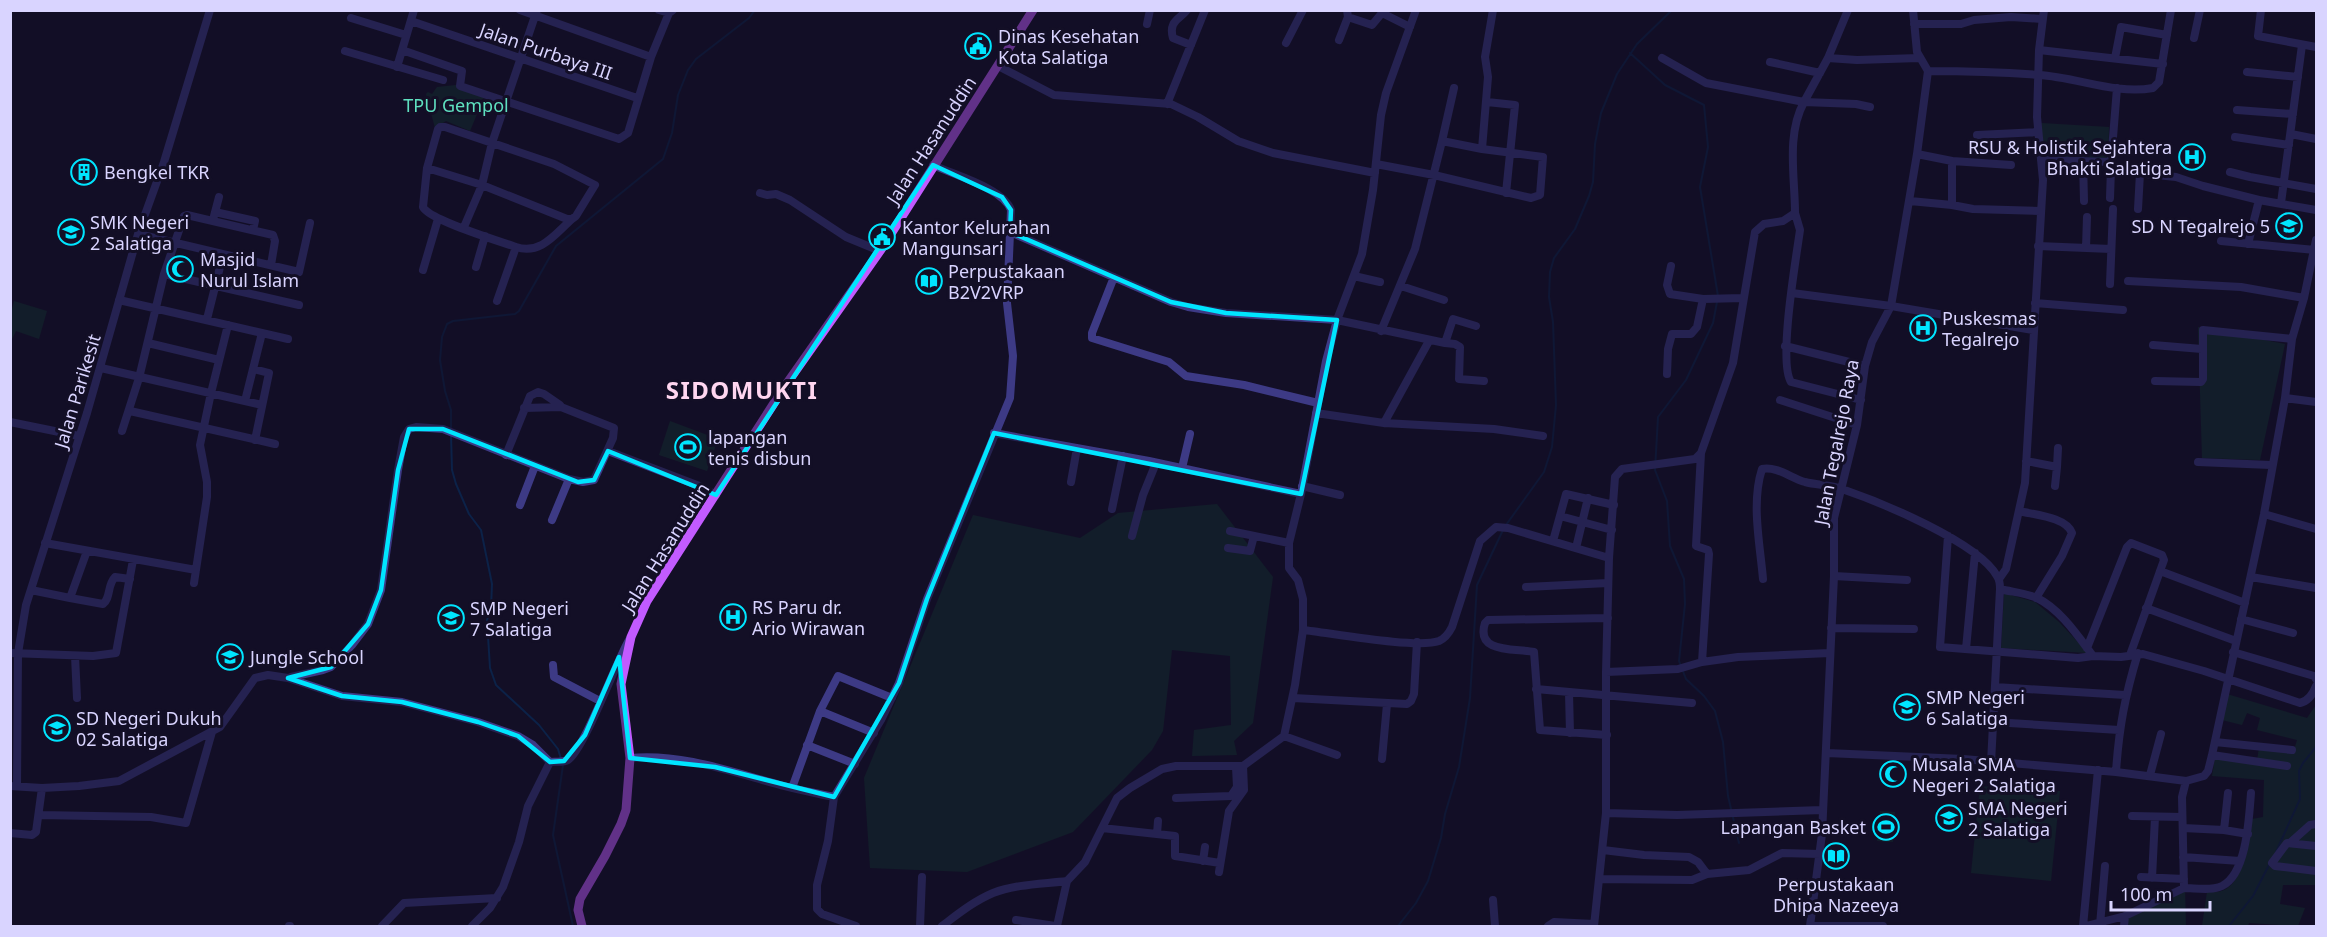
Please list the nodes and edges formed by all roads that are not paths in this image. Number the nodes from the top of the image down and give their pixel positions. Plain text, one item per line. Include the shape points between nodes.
1 (210, 10) edge
2 (414, 10) edge
3 (520, 10) edge
4 (658, 10) edge
5 (1033, 10) edge
6 (1150, 10) edge
7 (1187, 10) edge
8 (1205, 10) edge
9 (1303, 10) edge
10 (1416, 10) edge
11 (1493, 10) edge
12 (1848, 10) edge
13 (1913, 10) edge
14 (2171, 10) edge
15 (2200, 10) edge
16 (2261, 10) edge
17 (671, 12) edge
18 (1336, 12) dead end
19 (536, 13) edge
20 (1347, 15) edge
21 (2043, 15) edge
22 (351, 18) dead end
23 (411, 21) junction
24 (1147, 24) dead end
25 (1914, 24) junction
26 (1410, 27) junction
27 (406, 35) junction
28 (2167, 35) junction
29 (2194, 38) dead end
30 (1339, 40) dead end
31 (1286, 43) dead end
32 (1191, 45) junction
33 (2302, 45) junction
34 (2316, 47) edge
35 (402, 50) junction
36 (2040, 50) junction
37 (345, 51) dead end
38 (651, 57) junction
39 (520, 58) junction
40 (1662, 58) dead end
41 (1828, 58) junction
42 (1919, 58) junction
43 (2115, 58) junction
44 (1770, 63) dead end
45 (2163, 64) junction
46 (998, 66) junction
47 (397, 67) junction
48 (1928, 71) junction
49 (2247, 72) dead end
50 (1820, 73) junction
51 (2034, 75) junction
52 (2298, 77) junction
53 (443, 80) dead end
54 (2117, 87) junction
55 (1454, 88) dead end
56 (638, 98) junction
57 (506, 100) junction
58 (1487, 102) junction
59 (1804, 102) junction
60 (1167, 104) junction
61 (1870, 107) dead end
62 (2238, 110) dead end
63 (2293, 114) junction
64 (2038, 132) junction
65 (2291, 134) junction
66 (1977, 135) dead end
67 (2235, 136) dead end
68 (2316, 139) edge
69 (1442, 141) junction
70 (492, 143) junction
71 (2289, 145) junction
72 (1482, 149) junction
73 (1510, 154) junction
74 (1917, 154) junction
75 (2041, 160) junction
76 (1952, 161) junction
77 (2083, 161) junction
78 (933, 165) junction
79 (2011, 165) dead end
80 (2111, 165) junction
81 (427, 168) junction
82 (1375, 169) junction
83 (2230, 172) dead end
84 (2140, 174) junction
85 (1434, 175) junction
86 (2283, 184) junction
87 (482, 185) junction
88 (2316, 189) edge
89 (760, 193) dead end
90 (1506, 193) junction
91 (219, 197) dead end
92 (2110, 198) dead end
93 (2259, 200) junction
94 (1910, 201) junction
95 (2084, 201) dead end
96 (2281, 203) junction
97 (1952, 205) junction
98 (2139, 208) dead end
99 (2113, 209) dead end
100 (2040, 210) junction
101 (2316, 210) edge
102 (215, 212) junction
103 (1796, 213) junction
104 (2087, 217) dead end
105 (438, 219) junction
106 (572, 219) junction
107 (213, 221) junction
108 (310, 223) dead end
109 (464, 227) junction
110 (253, 230) junction
111 (1010, 232) junction
112 (138, 234) junction
113 (485, 236) junction
114 (2316, 240) edge
115 (2222, 241) dead end
116 (176, 243) junction
117 (2248, 244) junction
118 (2038, 246) junction
119 (516, 247) junction
120 (2086, 248) junction
121 (2111, 249) junction
122 (2315, 250) junction
123 (879, 253) junction
124 (223, 255) junction
125 (275, 266) junction
126 (1671, 266) dead end
127 (476, 267) dead end
128 (423, 270) dead end
129 (164, 274) junction
130 (1354, 276) junction
131 (1114, 277) junction
132 (2128, 280) dead end
133 (1380, 282) dead end
134 (2110, 284) dead end
135 (1401, 285) junction
136 (215, 286) junction
137 (1792, 293) junction
138 (1743, 298) junction
139 (2304, 298) junction
140 (1703, 299) junction
141 (119, 300) junction
142 (1443, 300) dead end
143 (497, 301) dead end
144 (2035, 303) junction
145 (299, 305) dead end
146 (1891, 306) junction
147 (155, 308) junction
148 (2124, 310) dead end
149 (207, 319) junction
150 (1337, 320) junction
151 (228, 325) junction
152 (1476, 327) dead end
153 (2032, 330) junction
154 (1381, 331) junction
155 (262, 333) junction
156 (288, 339) dead end
157 (2292, 339) junction
158 (1429, 341) junction
159 (148, 343) junction
160 (1445, 343) junction
161 (2153, 345) dead end
162 (1785, 346) junction
163 (2202, 349) junction
164 (219, 360) junction
165 (1865, 366) junction
166 (101, 368) junction
167 (254, 369) junction
168 (1666, 374) dead end
169 (139, 378) junction
170 (1484, 381) dead end
171 (2155, 381) dead end
172 (211, 393) junction
173 (2285, 398) junction
174 (1780, 400) dead end
175 (1861, 400) junction
176 (245, 401) junction
177 (2316, 402) edge
178 (1318, 404) junction
179 (262, 405) junction
180 (561, 407) junction
181 (524, 408) junction
182 (130, 411) junction
183 (1316, 413) junction
184 (10, 422) edge
185 (1384, 423) junction
186 (1857, 425) junction
187 (204, 427) junction
188 (122, 431) dead end
189 (994, 433) junction
190 (1190, 434) dead end
191 (79, 436) junction
192 (1543, 436) dead end
193 (255, 440) junction
194 (275, 444) dead end
195 (1077, 448) junction
196 (2058, 448) dead end
197 (608, 451) junction
198 (1701, 453) junction
199 (507, 454) junction
200 (1124, 456) junction
201 (2026, 461) junction
202 (2198, 462) dead end
203 (1156, 463) junction
204 (2271, 465) junction
205 (535, 466) junction
206 (2057, 467) junction
207 (1182, 468) junction
208 (569, 479) junction
209 (1071, 482) dead end
210 (2055, 486) dead end
211 (1840, 489) junction
212 (1301, 490) junction
213 (716, 495) junction
214 (1340, 495) dead end
215 (1588, 498) junction
216 (520, 505) dead end
217 (1614, 505) junction
218 (1112, 509) dead end
219 (2019, 511) junction
220 (2264, 514) junction
221 (1560, 516) junction
222 (552, 520) dead end
223 (1582, 522) junction
224 (2316, 529) edge
225 (1612, 530) junction
226 (1230, 531) dead end
227 (1132, 536) dead end
228 (1254, 536) junction
229 (1948, 536) junction
230 (1553, 541) junction
231 (45, 543) junction
232 (1289, 543) junction
233 (1228, 548) dead end
234 (1576, 548) junction
235 (87, 551) junction
236 (1975, 553) junction
237 (1609, 558) junction
238 (133, 560) junction
239 (196, 570) junction
240 (2160, 571) junction
241 (1834, 576) junction
242 (2251, 577) junction
243 (130, 579) junction
244 (1763, 579) dead end
245 (1999, 579) junction
246 (1906, 580) dead end
247 (194, 583) dead end
248 (1608, 583) junction
249 (1526, 587) dead end
250 (2316, 588) edge
251 (2000, 589) junction
252 (31, 590) junction
253 (70, 598) junction
254 (2036, 598) junction
255 (2245, 603) junction
256 (2146, 608) junction
257 (1608, 618) junction
258 (2241, 619) junction
259 (1831, 628) junction
260 (1914, 629) dead end
261 (1303, 630) junction
262 (2293, 633) dead end
263 (631, 637) junction
264 (2236, 641) junction
265 (1417, 642) junction
266 (2087, 648) junction
267 (1966, 649) junction
268 (1996, 651) junction
269 (2233, 652) junction
270 (14, 653) edge
271 (1830, 653) junction
272 (2134, 654) junction
273 (75, 656) junction
274 (2093, 656) junction
275 (1702, 662) junction
276 (554, 665) dead end
277 (1605, 672) junction
278 (288, 678) junction
279 (2316, 679) edge
280 (2228, 681) junction
281 (2316, 686) edge
282 (1995, 687) junction
283 (1536, 689) junction
284 (1569, 693) junction
285 (2125, 695) junction
286 (1605, 696) junction
287 (77, 698) dead end
288 (892, 698) junction
289 (1293, 698) junction
290 (600, 702) junction
291 (1692, 703) dead end
292 (1387, 704) junction
293 (820, 711) junction
294 (1993, 722) junction
295 (2118, 730) junction
296 (212, 732) junction
297 (874, 733) junction
298 (1570, 733) junction
299 (2161, 734) dead end
300 (1607, 735) junction
301 (1284, 736) junction
302 (2215, 742) junction
303 (807, 745) junction
304 (2292, 750) dead end
305 (1827, 753) junction
306 (1337, 755) dead end
307 (2212, 755) junction
308 (630, 758) junction
309 (1382, 759) dead end
310 (550, 762) junction
311 (1991, 762) junction
312 (855, 765) junction
313 (2287, 766) dead end
314 (1240, 767) junction
315 (2098, 770) junction
316 (2116, 772) junction
317 (2150, 775) junction
318 (2186, 781) junction
319 (14, 786) edge
320 (42, 788) junction
321 (792, 788) junction
322 (2228, 793) dead end
323 (2251, 793) dead end
324 (834, 797) junction
325 (1176, 798) dead end
326 (1822, 810) junction
327 (1606, 813) junction
328 (39, 815) junction
329 (2132, 816) dead end
330 (2154, 817) junction
331 (2182, 817) junction
332 (1158, 820) dead end
333 (2316, 824) edge
334 (1102, 828) junction
335 (2183, 828) junction
336 (2224, 830) junction
337 (10, 833) edge
338 (1156, 834) junction
339 (2247, 834) junction
340 (2291, 842) junction
341 (2316, 846) edge
342 (1205, 847) dead end
343 (1603, 850) junction
344 (1820, 854) junction
345 (2184, 857) junction
346 (1203, 861) junction
347 (2240, 861) junction
348 (2105, 866) dead end
349 (2316, 871) edge
350 (1707, 874) junction
351 (922, 877) dead end
352 (2141, 877) dead end
353 (2152, 878) junction
354 (1600, 879) junction
355 (2184, 879) junction
356 (1068, 881) junction
357 (2184, 888) junction
358 (497, 898) junction
359 (1492, 900) dead end
360 (2125, 916) junction
361 (1016, 920) dead end
362 (1594, 925) edge
363 (2100, 925) edge
364 (1810, 926) edge
365 (382, 927) edge
366 (472, 927) edge
367 (582, 927) edge
368 (856, 927) edge
369 (920, 927) edge
370 (942, 927) edge
371 (1056, 927) edge
372 (1495, 927) edge
373 (1548, 927) edge
374 (1883, 927) edge
375 (2084, 927) edge
376 (2124, 927) edge

1 - 112 street, Jalan Parikesit
2 - 23 street
3 - 19 street
4 - 17 street
5 - 46 main road, Jalan Hasanuddin
6 - 24 street
7 - 32 street via 1177,17 1171,33 1173,38
8 - 32 street
9 - 31 street
10 - 26 street
11 - 58 street via 1485,57
12 - 41 street
13 - 25 street
14 - 28 street
15 - 29 street
16 - 33 street via 2257,36
17 - 38 street
18 - 20 street
19 - 38 street
19 - 39 street
20 - 26 street via 1372,25 1382,13
20 - 30 street
21 - 25 street via 1961,24
21 - 36 street
22 - 27 street
23 - 27 street
23 - 39 street, Jalan Purbaya III
25 - 42 street
26 - 82 street via 1386,93
27 - 35 street
28 - 43 street via 2121,27
28 - 45 street
32 - 60 street
33 - 34 street
33 - 52 street
35 - 47 street
35 - 57 street via 462,71 459,85
36 - 43 street
36 - 51 street
37 - 47 street
38 - 56 street
39 - 56 street, Jalan Purbaya III
39 - 57 street
40 - 59 street via 1706,82
41 - 42 street
41 - 50 street
42 - 48 street
43 - 45 street
44 - 50 street
45 - 54 street via 2159,82 2153,88
46 - 60 street via 1054,95
46 - 78 main road, Jalan Hasanuddin
47 - 53 street
48 - 51 street
48 - 74 street, Jalan Tegalrejo Raya
49 - 52 street
50 - 59 street
51 - 54 street
51 - 64 street
52 - 63 street
54 - 80 street
55 - 69 street
56 - 57 street via 628,133 621,139
57 - 70 street
58 - 72 street
58 - 73 street via 1515,105
59 - 61 street
59 - 103 street via 1792,136
60 - 82 street via 1238,141 1273,153
62 - 63 street
63 - 65 street
64 - 66 street
64 - 75 street
65 - 68 street
65 - 71 street
67 - 71 street
69 - 72 street
69 - 85 street
70 - 81 street via 441,127
70 - 87 street
70 - 106 street via 554,164 595,185
71 - 86 street
72 - 73 street
73 - 90 street
73 - 90 street via 1544,158 1540,195 1531,198
74 - 76 street
74 - 94 street, Jalan Tegalrejo Raya
75 - 77 street
75 - 100 street
76 - 79 street
76 - 97 street
77 - 80 street
77 - 95 street
78 - 111 street via 1002,197 1011,210
78 - 123 main road, Jalan Hasanuddin
80 - 84 street
80 - 92 street
81 - 87 street
81 - 105 street via 423,207
82 - 85 street
82 - 130 street
83 - 86 street
84 - 93 street via 2176,177
84 - 98 street
85 - 90 street
85 - 135 street via 1415,249
86 - 88 street
86 - 96 street
87 - 106 street
87 - 109 street
89 - 123 street via 790,200 846,237
91 - 102 street
93 - 96 street
93 - 117 street
94 - 97 street
94 - 146 street, Jalan Tegalrejo Raya
96 - 101 street
97 - 100 street
99 - 121 street
100 - 118 street
102 - 107 street
102 - 110 street via 255,221
103 - 137 street via 1800,230
103 - 138 street via 1783,221 1764,224 1755,232
104 - 120 street
105 - 109 street
105 - 128 street
106 - 119 street via 540,247
107 - 110 street
107 - 116 street via 186,218
108 - 125 street via 299,272
109 - 113 street
110 - 125 street via 273,235
111 - 131 street
111 - 189 street via 1010,398
112 - 116 street
112 - 141 street, Jalan Parikesit
113 - 119 street
113 - 127 street
114 - 122 street
115 - 117 street
116 - 124 street
116 - 129 street
117 - 122 street
118 - 120 street
118 - 144 street
119 - 143 street
120 - 121 street
121 - 134 street
122 - 139 street
123 - 213 main road, Jalan Hasanuddin via 785,386
124 - 125 street
124 - 136 street
126 - 140 street via 1667,285 1670,294
129 - 136 street
129 - 147 street
130 - 133 street
130 - 150 street
131 - 150 street via 1171,302 1202,310
131 - 178 street via 1092,338 1169,362 1186,376 1244,385
132 - 139 street via 2241,287
135 - 142 street
135 - 154 street
136 - 145 street
136 - 149 street
137 - 146 street
137 - 162 street
138 - 140 street
138 - 198 street via 1733,363
139 - 157 street
140 - 168 street via 1697,327 1691,334 1672,334
141 - 147 street
141 - 166 street, Jalan Parikesit
144 - 148 street
144 - 153 street
146 - 153 street
146 - 165 street, Jalan Tegalrejo Raya via 1872,342
147 - 149 street
147 - 159 street
149 - 151 street
150 - 154 street
150 - 178 street
151 - 155 street
151 - 164 street
152 - 160 street via 1453,320
153 - 201 street
154 - 158 street
155 - 156 street
155 - 167 street
157 - 163 street via 2206,329
157 - 173 street
158 - 160 street
158 - 185 street
159 - 164 street
159 - 169 street
160 - 170 street via 1460,347 1459,379
161 - 163 street
162 - 165 street
162 - 175 street via 1791,382
163 - 171 street via 2202,382
164 - 172 street
165 - 175 street, Jalan Tegalrejo Raya
166 - 169 street
166 - 191 street, Jalan Parikesit
167 - 176 street
167 - 179 street via 269,373
169 - 172 street
169 - 182 street
172 - 176 street
172 - 187 street
173 - 177 street
173 - 204 street
174 - 186 street
175 - 186 street, Jalan Tegalrejo Raya
176 - 179 street
178 - 183 street
179 - 193 street
180 - 181 street
180 - 181 street via 538,392 530,396
180 - 197 street via 614,428
181 - 199 street
182 - 187 street
182 - 188 street
183 - 185 street
183 - 212 street
184 - 191 street
185 - 192 street
186 - 211 street, Jalan Tegalrejo Raya
187 - 193 street
187 - 239 street via 200,445 207,497
189 - 195 street
189 - 288 street
190 - 207 street
191 - 231 street, Jalan Parikesit
193 - 194 street
195 - 200 street
195 - 209 street
196 - 206 street
197 - 208 street via 594,480
197 - 213 street
198 - 217 street via 1695,459 1622,469 1615,477
198 - 275 street via 1696,546 1709,554
199 - 205 street
199 - 278 street via 443,429 409,429 404,437 381,590 368,624 331,667
200 - 203 street
200 - 218 street
201 - 206 street
201 - 219 street
202 - 204 street
203 - 207 street
203 - 227 street
204 - 220 street
205 - 208 street
205 - 216 street
206 - 210 street
207 - 212 street
208 - 222 street
211 - 229 street
211 - 241 street, Jalan Tegalrejo Raya via 1834,518
211 - 244 street via 1762,469 1756,507
212 - 214 street
212 - 232 street
213 - 263 main road, Jalan Hasanuddin via 657,584
215 - 217 street
215 - 221 street via 1566,494
215 - 223 street
217 - 225 street
219 - 245 street via 2006,569
219 - 254 street via 2063,522 2072,533
220 - 224 street
220 - 242 street
221 - 223 street
221 - 230 street
223 - 225 street
223 - 234 street
225 - 237 street
226 - 228 street
228 - 232 street
228 - 233 street via 1250,551
229 - 236 street
229 - 267 street via 1939,646
230 - 234 street
230 - 265 street via 1496,527 1480,541 1448,635 1440,640
231 - 235 street
231 - 252 street, Jalan Parikesit
232 - 261 street via 1290,570 1301,587
234 - 237 street
235 - 238 street
235 - 253 street
236 - 245 street
236 - 267 street
237 - 248 street
238 - 239 street
238 - 243 street
239 - 247 street
240 - 255 street
240 - 256 street
240 - 266 street via 2162,555 2129,543
241 - 246 street
241 - 259 street, Jalan Tegalrejo Raya
242 - 250 street
242 - 255 street
243 - 253 street via 112,580 103,604
243 - 273 street via 118,652
245 - 251 street
248 - 249 street
248 - 257 street
251 - 254 street
251 - 268 street
252 - 253 street
252 - 270 street, Jalan Parikesit
254 - 266 street via 2066,623
255 - 258 street
256 - 264 street
256 - 272 street
257 - 277 street
257 - 283 street via 1485,622 1483,633 1489,644 1534,652
258 - 262 street
258 - 264 street
259 - 260 street
259 - 271 street, Jalan Tegalrejo Raya
261 - 265 street
261 - 289 street
263 - 290 street
263 - 308 main road, Jalan Hasanuddin via 621,684
264 - 269 street
265 - 292 street via 1413,698 1407,704
266 - 274 street
267 - 268 street
268 - 274 street
268 - 282 street
269 - 279 street
269 - 280 street
270 - 273 street
270 - 319 street, Jalan Parikesit
271 - 275 street
271 - 305 street, Jalan Tegalrejo Raya
272 - 274 street
272 - 280 street
272 - 285 street
273 - 287 street
275 - 277 street via 1681,668
276 - 290 street via 554,677
277 - 286 street
278 - 296 street via 255,678 223,724
278 - 310 street via 342,696 402,702 510,733 532,745
280 - 281 street via 2300,703 2306,702
280 - 302 street
282 - 285 street
282 - 294 street
283 - 284 street
283 - 298 street via 1540,730
284 - 286 street
284 - 298 street
285 - 295 street
286 - 291 street
286 - 300 street
288 - 293 street via 838,676
288 - 297 street
289 - 292 street
289 - 301 street
290 - 310 street via 572,756
292 - 309 street
293 - 297 street
293 - 303 street
294 - 295 street
294 - 311 street
295 - 316 street
296 - 320 street via 116,782
296 - 328 street via 186,823 151,817
297 - 312 street
298 - 300 street
299 - 317 street
300 - 327 street
301 - 306 street
301 - 314 street
302 - 304 street
302 - 307 street
303 - 312 street
303 - 321 street
305 - 311 street
305 - 326 street, Jalan Tegalrejo Raya
307 - 313 street
307 - 318 street via 2204,776
308 - 321 street via 715,767
308 - 367 main road, Jalan Hasanuddin via 628,795 621,824 578,904
310 - 358 street via 528,806
311 - 315 street
312 - 324 street
314 - 325 street via 1237,787 1231,796
314 - 334 street via 1162,769 1117,798
314 - 346 street via 1244,790 1229,811 1219,868
315 - 316 street
315 - 375 street
316 - 317 street
317 - 318 street
318 - 331 street
319 - 320 street
320 - 328 street
321 - 324 street
322 - 336 street
323 - 339 street
324 - 368 street via 817,909
326 - 327 street
326 - 344 street, Jalan Tegalrejo Raya
327 - 343 street
328 - 337 street via 34,834
329 - 330 street
330 - 331 street
330 - 353 street
331 - 335 street
332 - 338 street
333 - 340 street
334 - 338 street
334 - 356 street via 1085,862
335 - 336 street
335 - 345 street
336 - 339 street
338 - 346 street via 1175,833 1175,856
339 - 347 street
340 - 341 street
340 - 349 street via 2284,844 2272,865
342 - 346 street
343 - 350 street via 1689,857
343 - 354 street
344 - 350 street via 1782,853 1749,870
344 - 364 street, Jalan Tegalrejo Raya
345 - 347 street
345 - 355 street
347 - 357 street via 2224,886
348 - 363 street
350 - 354 street via 1692,880
351 - 369 street
352 - 353 street
353 - 355 street
354 - 362 street
355 - 357 street
356 - 370 street via 993,893
356 - 371 street
357 - 360 street
358 - 365 street via 404,903
358 - 366 street
359 - 372 street
360 - 363 street
360 - 376 street
361 - 371 street
362 - 373 street via 1554,922
363 - 375 street
364 - 374 street

